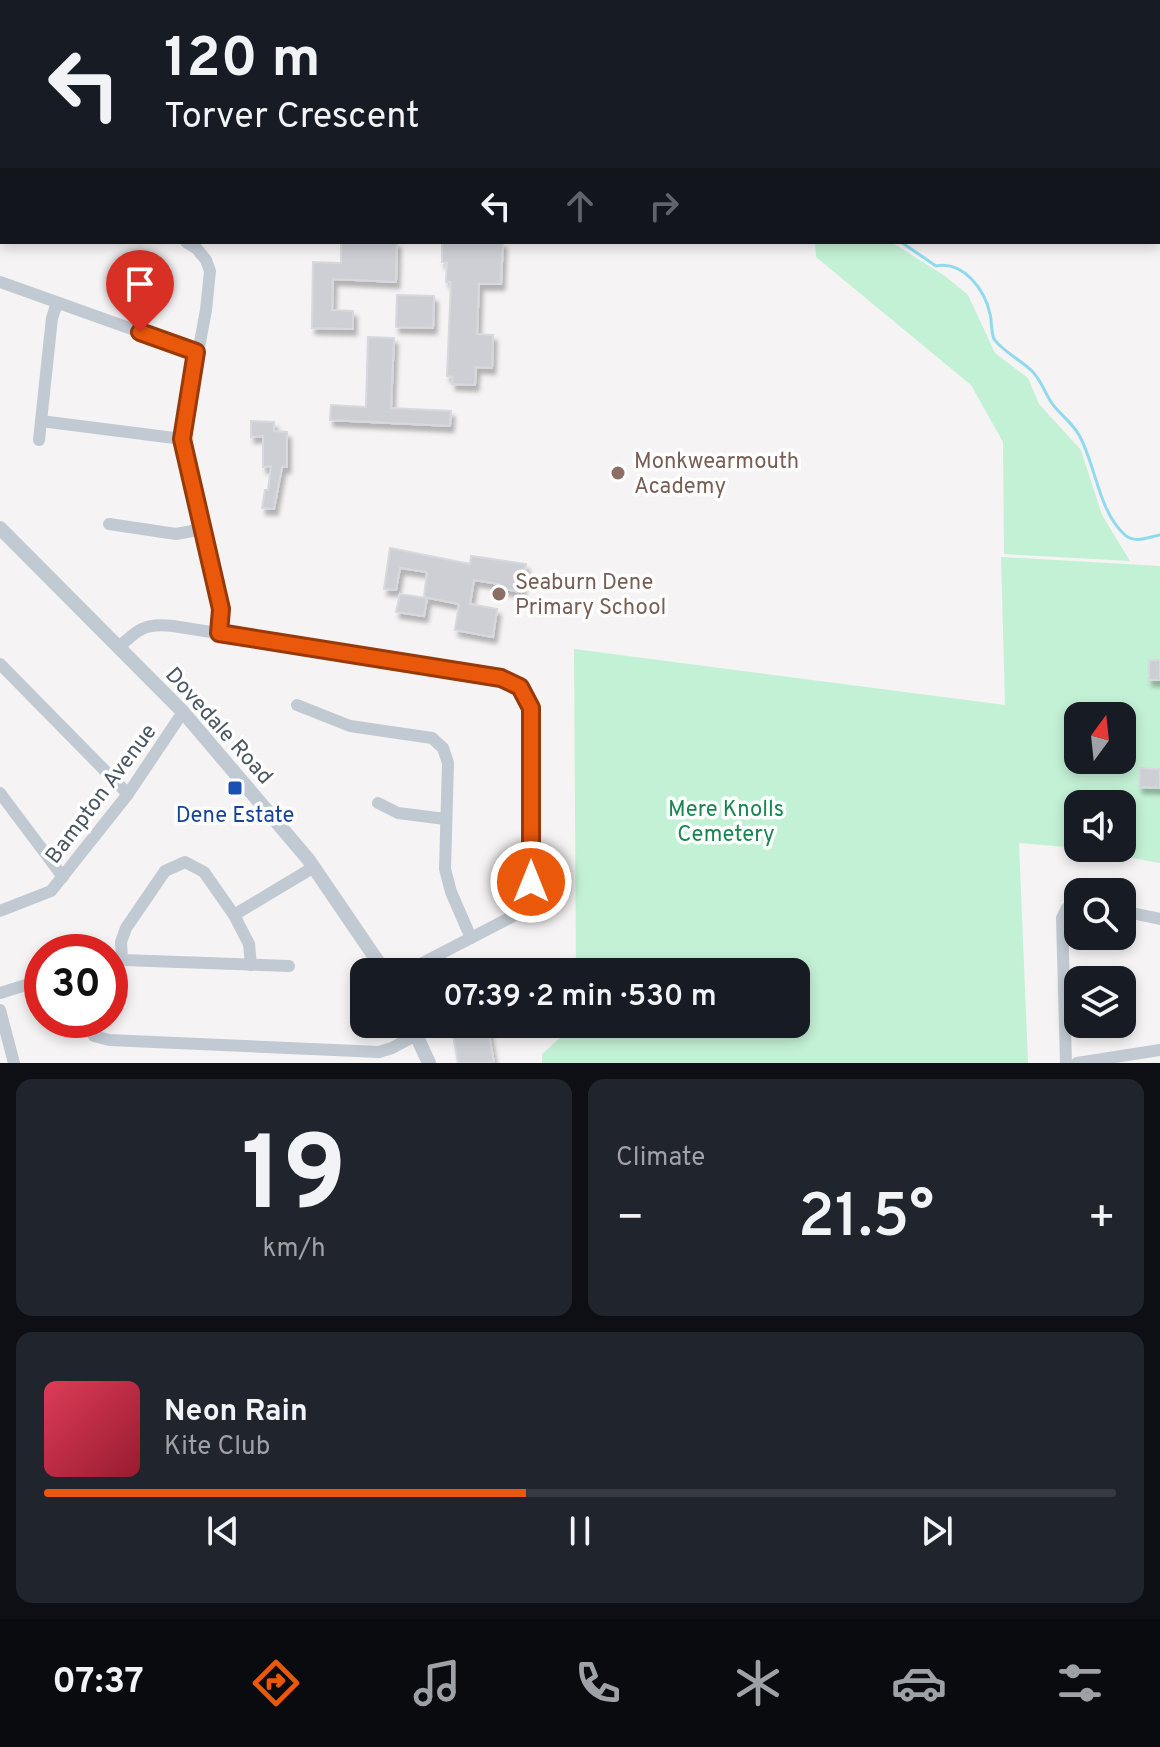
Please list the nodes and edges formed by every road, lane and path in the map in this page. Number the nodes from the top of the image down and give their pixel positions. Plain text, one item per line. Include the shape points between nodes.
1 (189, 244) edge
2 (0, 282) edge
3 (57, 303) junction
4 (196, 352) junction
5 (41, 421) junction
6 (182, 439) junction
7 (39, 440) dead end
8 (109, 524) dead end
9 (0, 528) edge
10 (203, 529) junction
11 (219, 633) junction
12 (118, 648) junction
13 (0, 664) edge
14 (297, 705) dead end
15 (183, 712) junction
16 (0, 793) edge
17 (128, 794) junction
18 (378, 803) dead end
19 (445, 819) junction
20 (314, 867) junction
21 (63, 877) junction
22 (0, 911) edge
23 (1064, 914) edge
24 (1136, 914) edge
25 (234, 915) junction
26 (1160, 919) edge
27 (124, 934) edge
28 (471, 938) junction
29 (376, 958) edge
30 (432, 958) edge
31 (128, 961) edge
32 (251, 965) junction
33 (289, 966) dead end
34 (24, 986) edge
35 (0, 993) edge
36 (0, 1010) edge
37 (102, 1038) edge
38 (403, 1038) edge
39 (417, 1038) edge
40 (1160, 1050) edge
41 (14, 1063) edge
42 (429, 1063) edge
43 (1066, 1063) edge
44 (1077, 1063) edge

1 - 4 street via 210,271
2 - 3 street
3 - 4 street
3 - 5 street
4 - 6 street
5 - 6 street
5 - 7 street
6 - 10 street
8 - 10 street via 176,534
9 - 12 street, Dovedale Road
10 - 11 street via 221,609
11 - 12 street via 145,626
11 - 28 street via 501,678 520,687 531,708 528,899 521,912
12 - 15 street, Dovedale Road
13 - 17 street
14 - 19 street via 350,726 432,738 448,763
15 - 17 street, Bampton Avenue
15 - 20 street, Dovedale Road
16 - 21 street
17 - 21 street, Bampton Avenue
18 - 19 street via 398,813
19 - 28 street via 445,869
20 - 25 street
20 - 29 street, Dovedale Road
21 - 22 street, Bampton Avenue via 51,891
23 - 43 street
24 - 26 street
25 - 27 street via 204,872 185,862 165,871
25 - 32 street via 249,944
28 - 30 street
31 - 32 street
32 - 33 street
34 - 35 street
36 - 41 street
37 - 38 street via 379,1052
39 - 42 street
40 - 44 street

